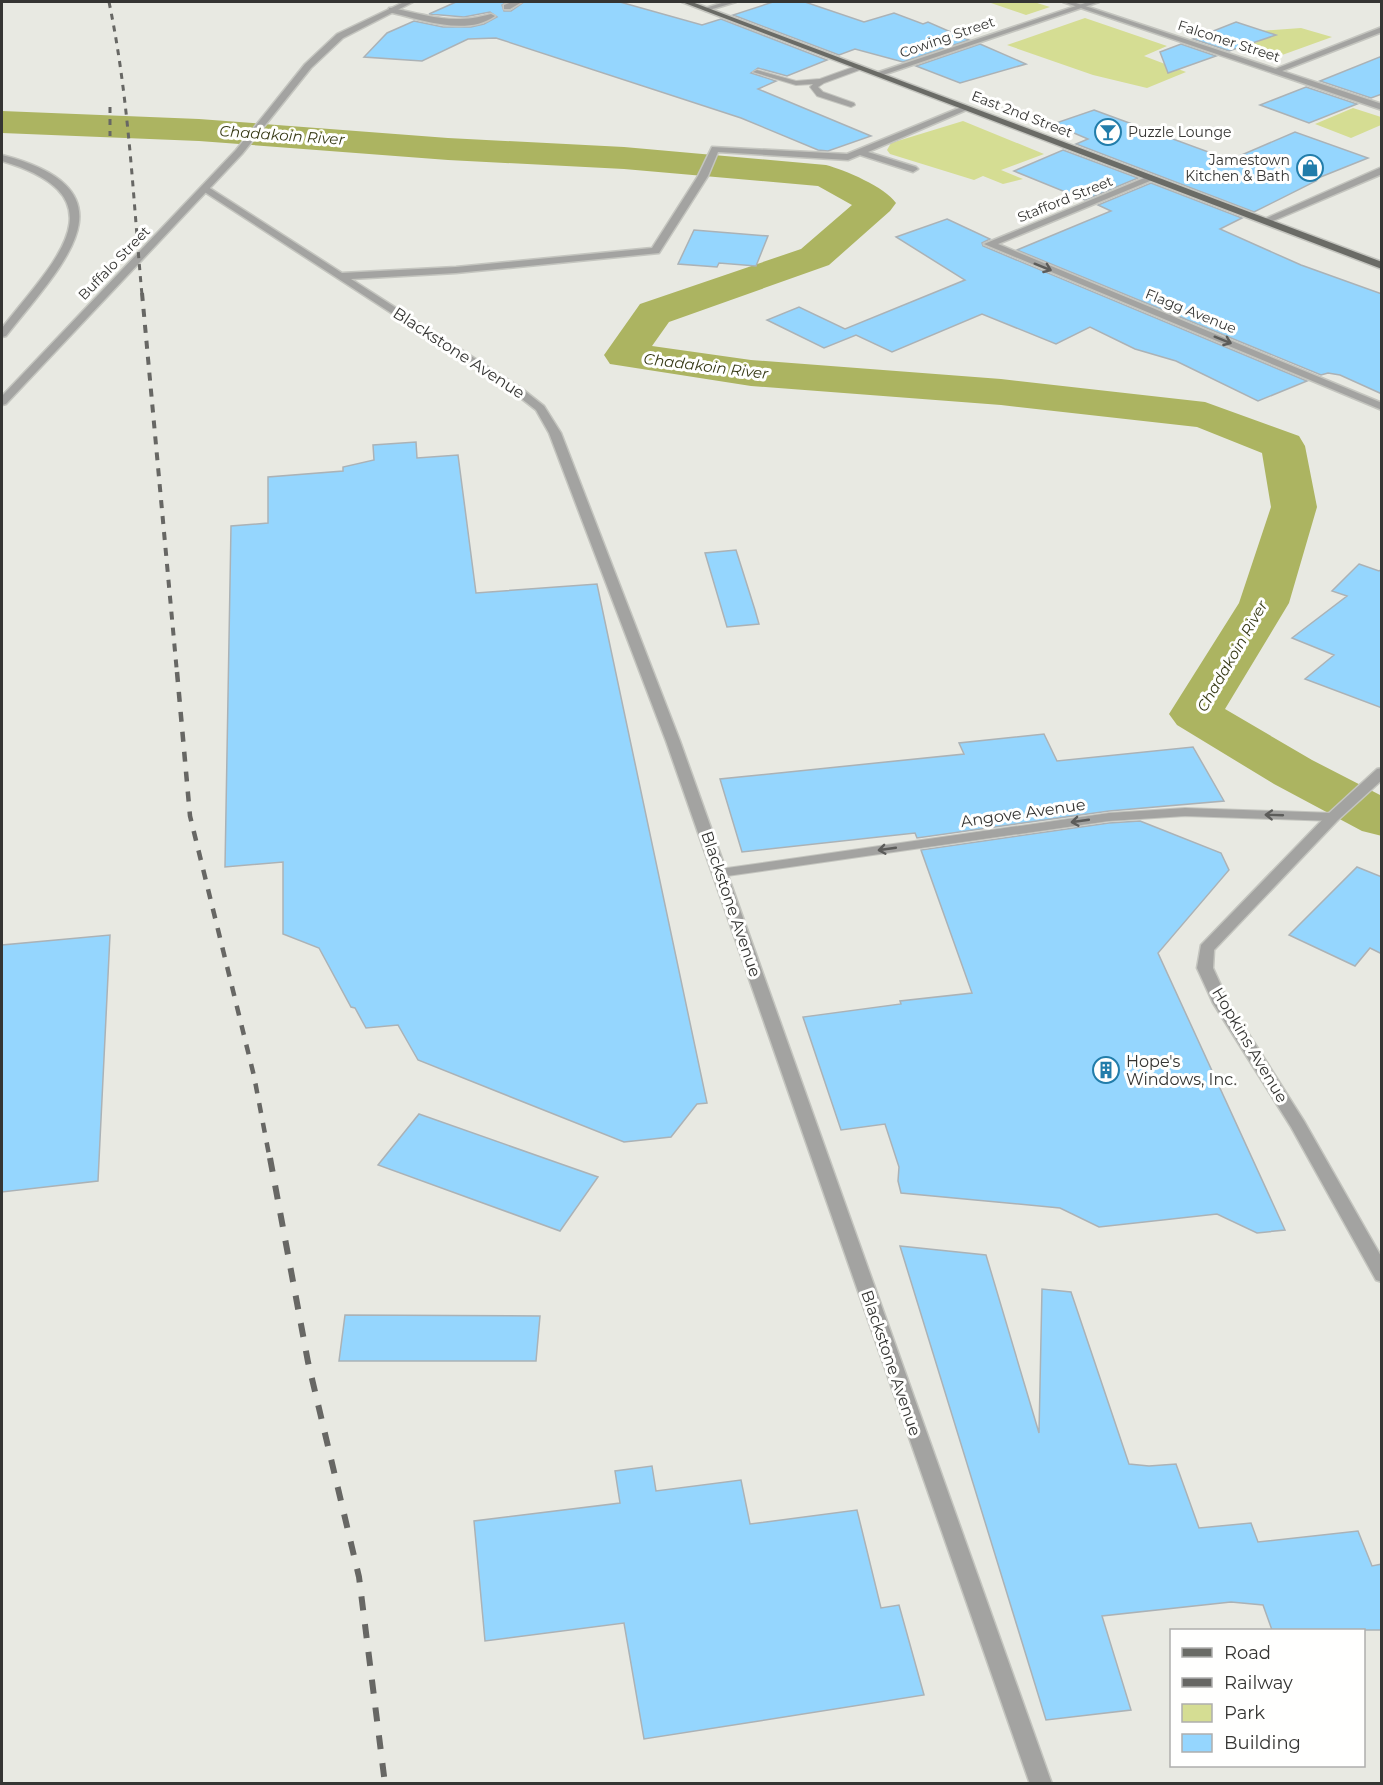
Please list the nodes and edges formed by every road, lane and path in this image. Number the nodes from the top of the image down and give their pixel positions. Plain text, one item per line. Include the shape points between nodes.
1 (410, 2) edge
2 (518, 2) edge
3 (686, 2) edge
4 (732, 2) edge
5 (1067, 2) edge
6 (1095, 2) edge
7 (1081, 6) junction
8 (507, 7) dead end
9 (706, 9) junction
10 (392, 10) junction
11 (491, 16) dead end
12 (1382, 29) edge
13 (859, 68) junction
14 (1274, 70) junction
15 (757, 72) dead end
16 (877, 74) junction
17 (821, 81) junction
18 (851, 105) dead end
19 (1382, 107) edge
20 (967, 108) junction
21 (858, 152) junction
22 (2, 158) edge
23 (913, 169) dead end
24 (1382, 170) edge
25 (1152, 178) junction
26 (205, 189) junction
27 (1265, 221) junction
28 (989, 244) joint
29 (1382, 266) edge
30 (341, 276) junction
31 (2, 334) edge
32 (2, 402) edge
33 (1382, 407) edge
34 (1382, 772) edge
35 (1337, 814) junction
36 (720, 873) junction
37 (1382, 1275) edge
38 (1041, 1784) edge

1 - 10 street
2 - 8 street
3 - 9 main road, East 2nd Street
4 - 9 street
5 - 7 street, Falconer Street
6 - 7 street, Cowing Street
7 - 14 street, Falconer Street
7 - 16 street, Cowing Street
9 - 13 main road, East 2nd Street
10 - 11 street via 456,23
10 - 26 street, Buffalo Street via 339,37 308,66
12 - 14 street
13 - 16 main road, East 2nd Street
13 - 17 lane
14 - 19 street, Falconer Street
15 - 17 lane via 796,83
16 - 20 main road, East 2nd Street
17 - 18 lane via 815,84 816,91
20 - 21 street
20 - 25 main road, East 2nd Street
21 - 23 street
21 - 30 street via 848,157 715,149 703,176 656,251 456,270
22 - 31 street via 54,179 74,204 76,222 59,262
24 - 27 street
25 - 27 main road, East 2nd Street
25 - 28 street, Stafford Street
26 - 30 street, Blackstone Avenue
26 - 32 street, Buffalo Street
27 - 29 main road, East 2nd Street
28 -> 33 street, Flagg Avenue
30 - 36 street, Blackstone Avenue via 517,390 546,417 658,699
34 - 35 street, Hopkins Avenue
35 -> 36 lane, Angove Avenue via 1185,812 1109,817
35 - 37 street, Hopkins Avenue via 1206,949 1205,968 1221,1003 1298,1125
36 - 38 street, Blackstone Avenue

